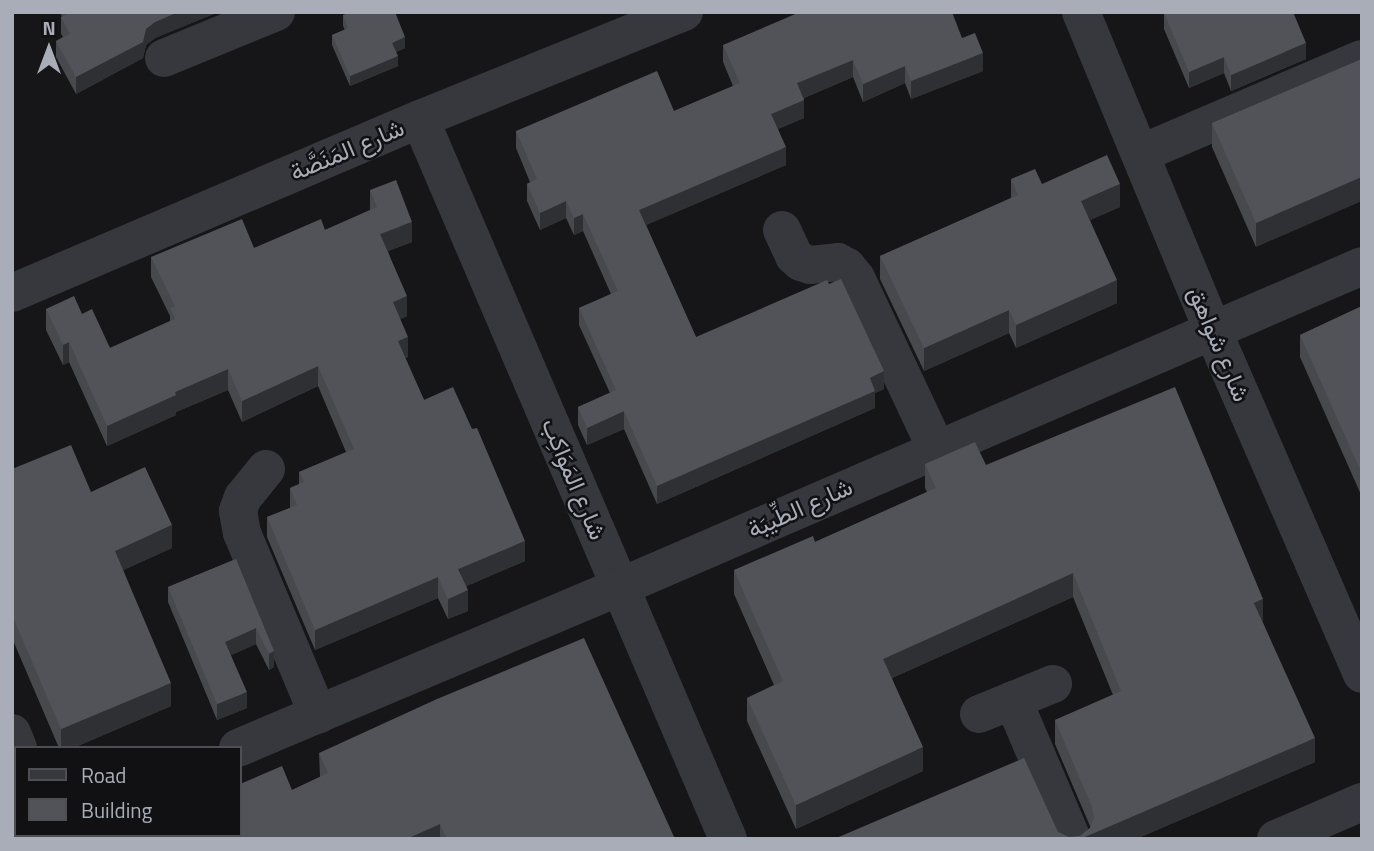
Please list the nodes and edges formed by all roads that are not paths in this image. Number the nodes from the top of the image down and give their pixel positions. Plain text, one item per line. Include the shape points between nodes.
1 (276, 12) edge
2 (684, 12) edge
3 (1081, 12) edge
4 (164, 58) dead end
5 (1362, 59) edge
6 (420, 119) junction
7 (1140, 154) junction
8 (782, 230) dead end
9 (1362, 266) edge
10 (12, 293) edge
11 (1212, 329) junction
12 (936, 448) junction
13 (265, 469) dead end
14 (621, 587) junction
15 (1362, 674) edge
16 (1053, 684) dead end
17 (318, 715) junction
18 (242, 746) edge
19 (1362, 802) edge
20 (728, 839) edge
21 (1072, 839) edge
22 (1276, 839) edge

1 - 4 street
2 - 6 street, شارع المَنَصَّة
3 - 7 street, شارع شواهق
5 - 7 street
6 - 10 street, شارع المَنَصَّة
6 - 14 street, شارع المَوَاكِب
7 - 11 street, شارع شواهق
8 - 12 street via 801,262 838,262 856,278
9 - 11 street, شارع الطِّيبَة
11 - 12 street, شارع الطِّيبَة
11 - 15 street, شارع شواهق
12 - 14 street, شارع الطِّيبَة
13 - 17 street via 243,497 238,511 242,533
14 - 17 street, شارع الطِّيبَة
14 - 20 street, شارع المَوَاكِب
16 - 21 street via 996,707
17 - 18 street, شارع الطِّيبَة
19 - 22 street

